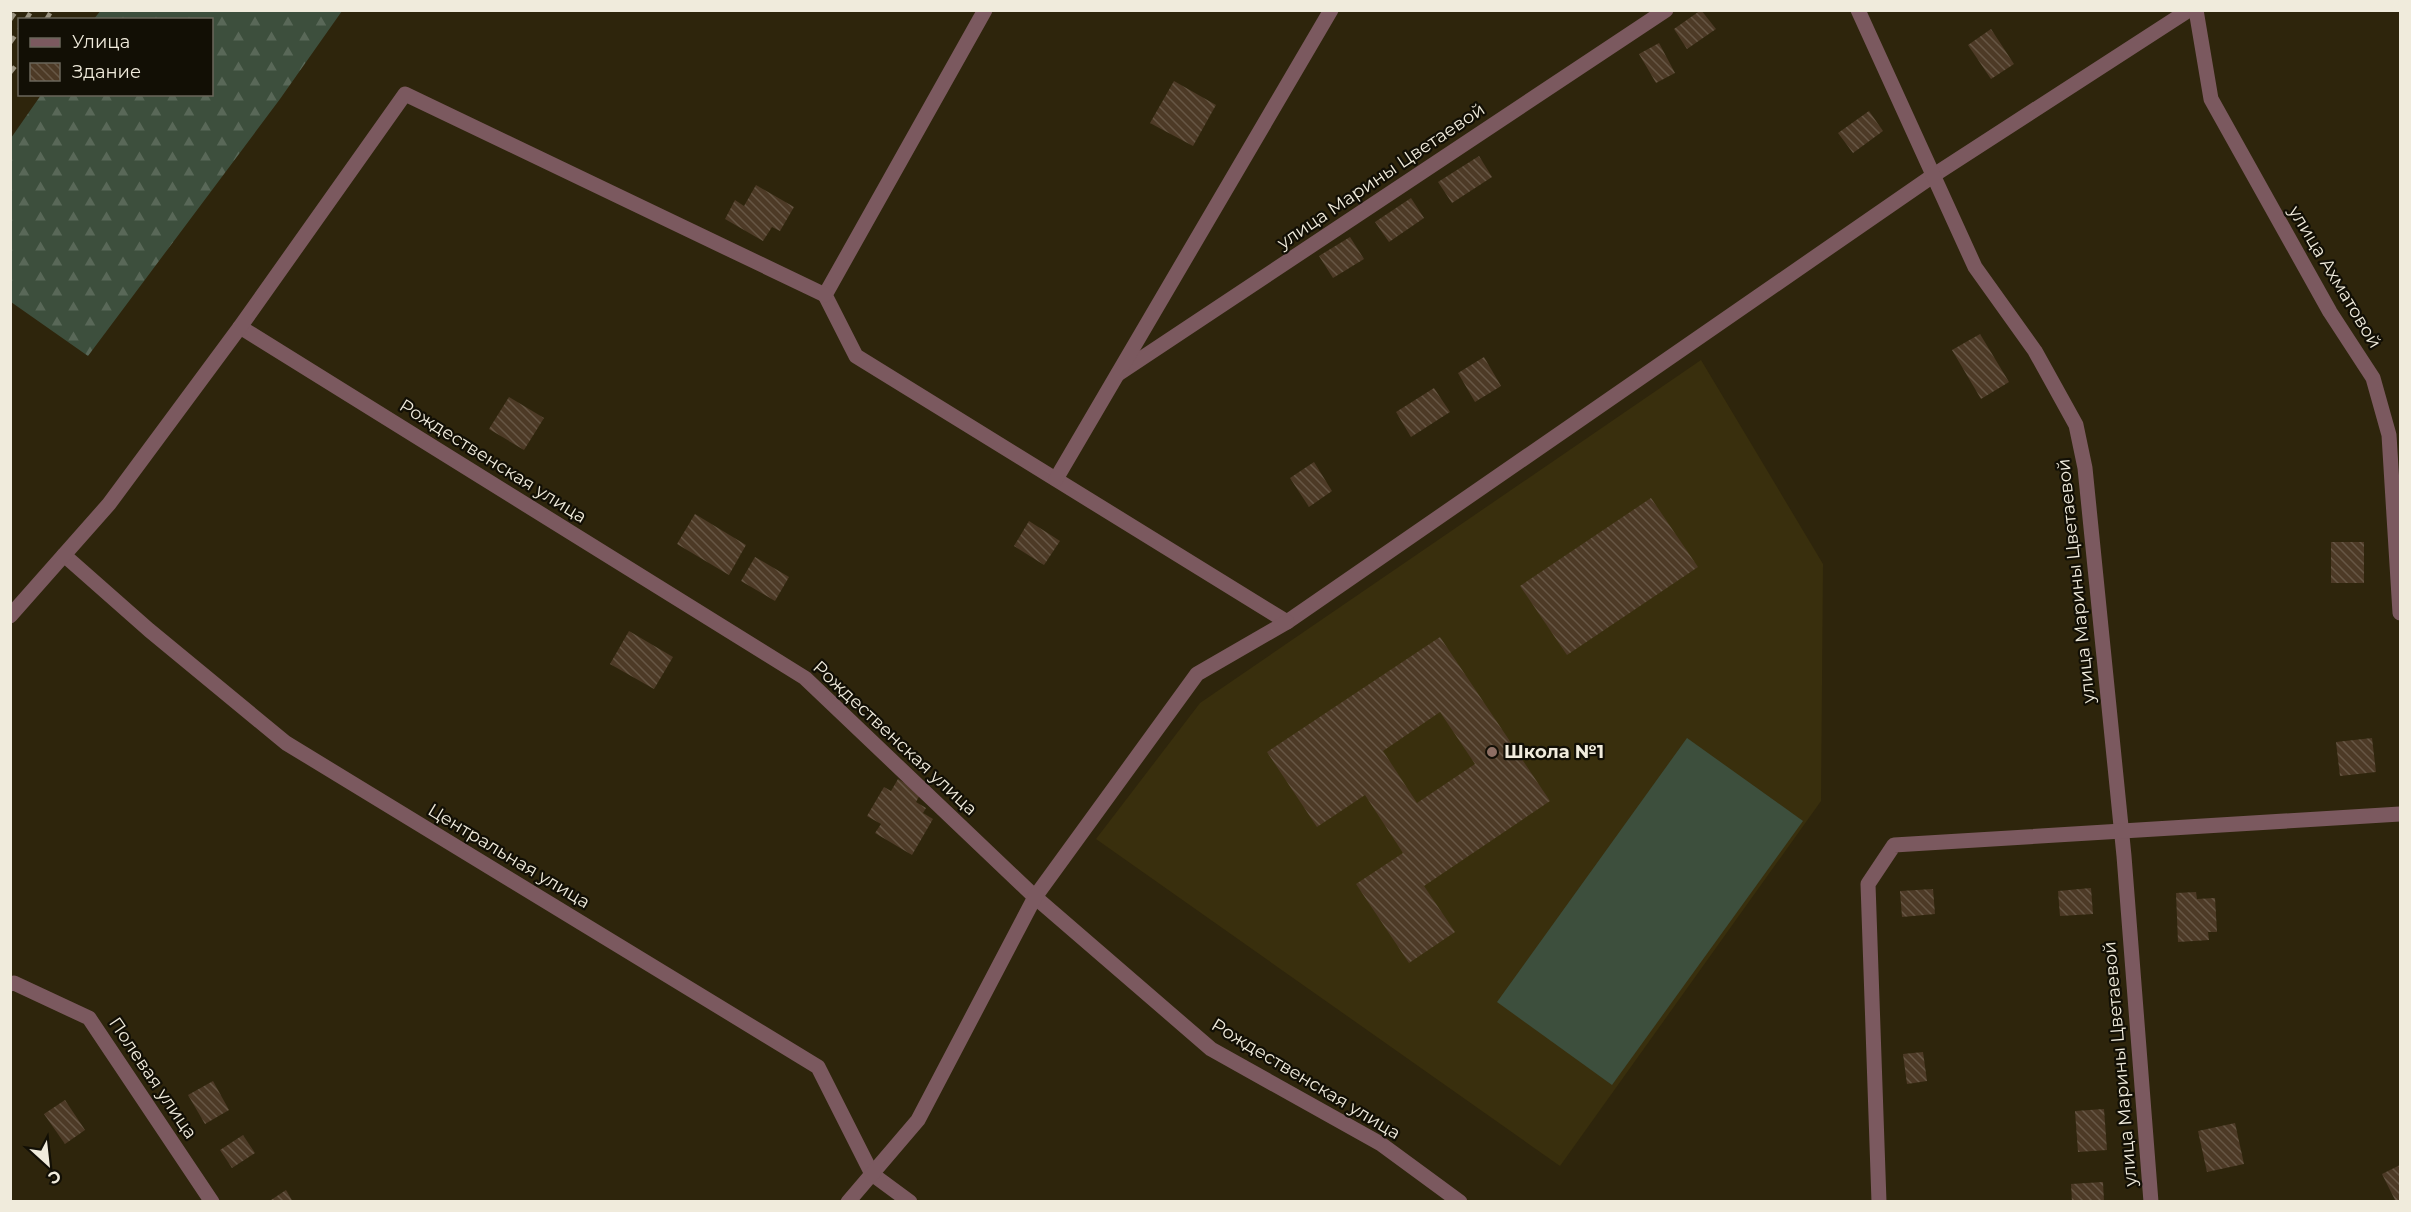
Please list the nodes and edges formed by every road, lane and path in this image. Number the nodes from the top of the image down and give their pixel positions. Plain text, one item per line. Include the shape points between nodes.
1 (985, 10) edge
2 (1331, 10) edge
3 (1666, 10) edge
4 (1857, 10) edge
5 (2189, 10) edge
6 (2196, 10) edge
7 (1934, 175) junction
8 (825, 295) junction
9 (240, 327) junction
10 (1118, 374) junction
11 (1056, 479) junction
12 (64, 555) junction
13 (2400, 613) edge
14 (10, 616) edge
15 (1287, 622) junction
16 (2400, 814) edge
17 (2121, 831) junction
18 (1035, 897) junction
19 (10, 984) edge
20 (872, 1174) junction
21 (212, 1202) edge
22 (848, 1202) edge
23 (910, 1202) edge
24 (1460, 1202) edge
25 (1879, 1202) edge
26 (2151, 1202) edge

1 - 8 street
2 - 10 street, улица Марины Цветаевой
3 - 10 street, улица Марины Цветаевой
4 - 7 street, улица Марины Цветаевой
5 - 7 street
6 - 13 street, улица Ахматовой via 2211,99 2330,312 2373,378 2389,435
7 - 15 street
7 - 17 street, улица Марины Цветаевой via 1975,267 2035,351 2076,425 2085,468
8 - 9 street via 405,94
8 - 11 street via 856,356
9 - 12 street via 109,504
9 - 18 street, Рождественская улица via 805,678
10 - 11 street, улица Марины Цветаевой
11 - 15 street
12 - 14 street
12 - 20 street, Центральная улица via 286,743 818,1067
15 - 18 street via 1197,674
16 - 17 street
17 - 25 street via 1894,845 1868,884
17 - 26 street, улица Марины Цветаевой
18 - 20 street via 918,1120
18 - 24 street, Рождественская улица via 1211,1049 1381,1144
19 - 21 street, Полевая улица via 89,1018
20 - 22 street
20 - 23 street, Центральная улица

